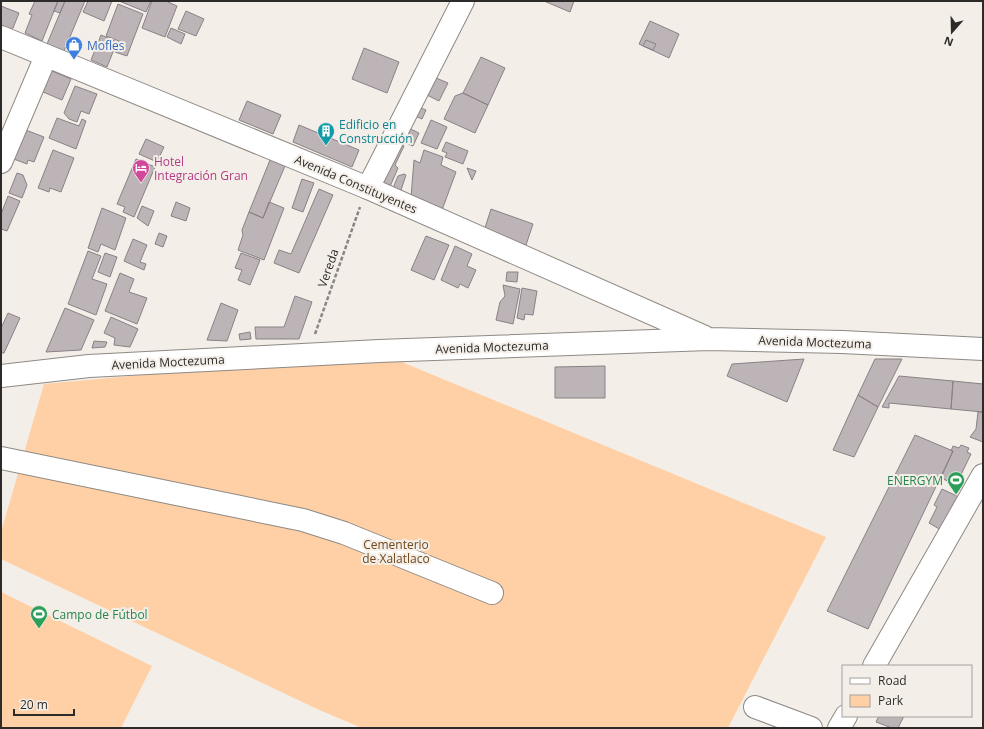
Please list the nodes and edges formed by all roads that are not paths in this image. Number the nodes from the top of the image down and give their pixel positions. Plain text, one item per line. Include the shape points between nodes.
1 (463, 1) edge
2 (1, 37) edge
3 (46, 56) junction
4 (1, 162) edge
5 (368, 188) junction
6 (709, 339) junction
7 (983, 349) edge
8 (1, 376) edge
9 (1, 458) edge
10 (983, 475) edge
11 (492, 593) dead end
12 (875, 665) edge
13 (755, 708) dead end
14 (845, 717) edge
15 (811, 728) edge
16 (839, 728) edge

1 - 5 main road
2 - 3 main road, Avenida Constituyentes
3 - 4 main road
3 - 5 main road, Avenida Constituyentes
5 - 6 main road, Avenida Constituyentes
6 - 7 main road, Avenida Moctezuma
6 - 8 main road, Avenida Moctezuma via 379,351 89,366
9 - 11 main road via 303,520 344,533
10 - 12 main road
13 - 15 main road
14 - 16 main road

